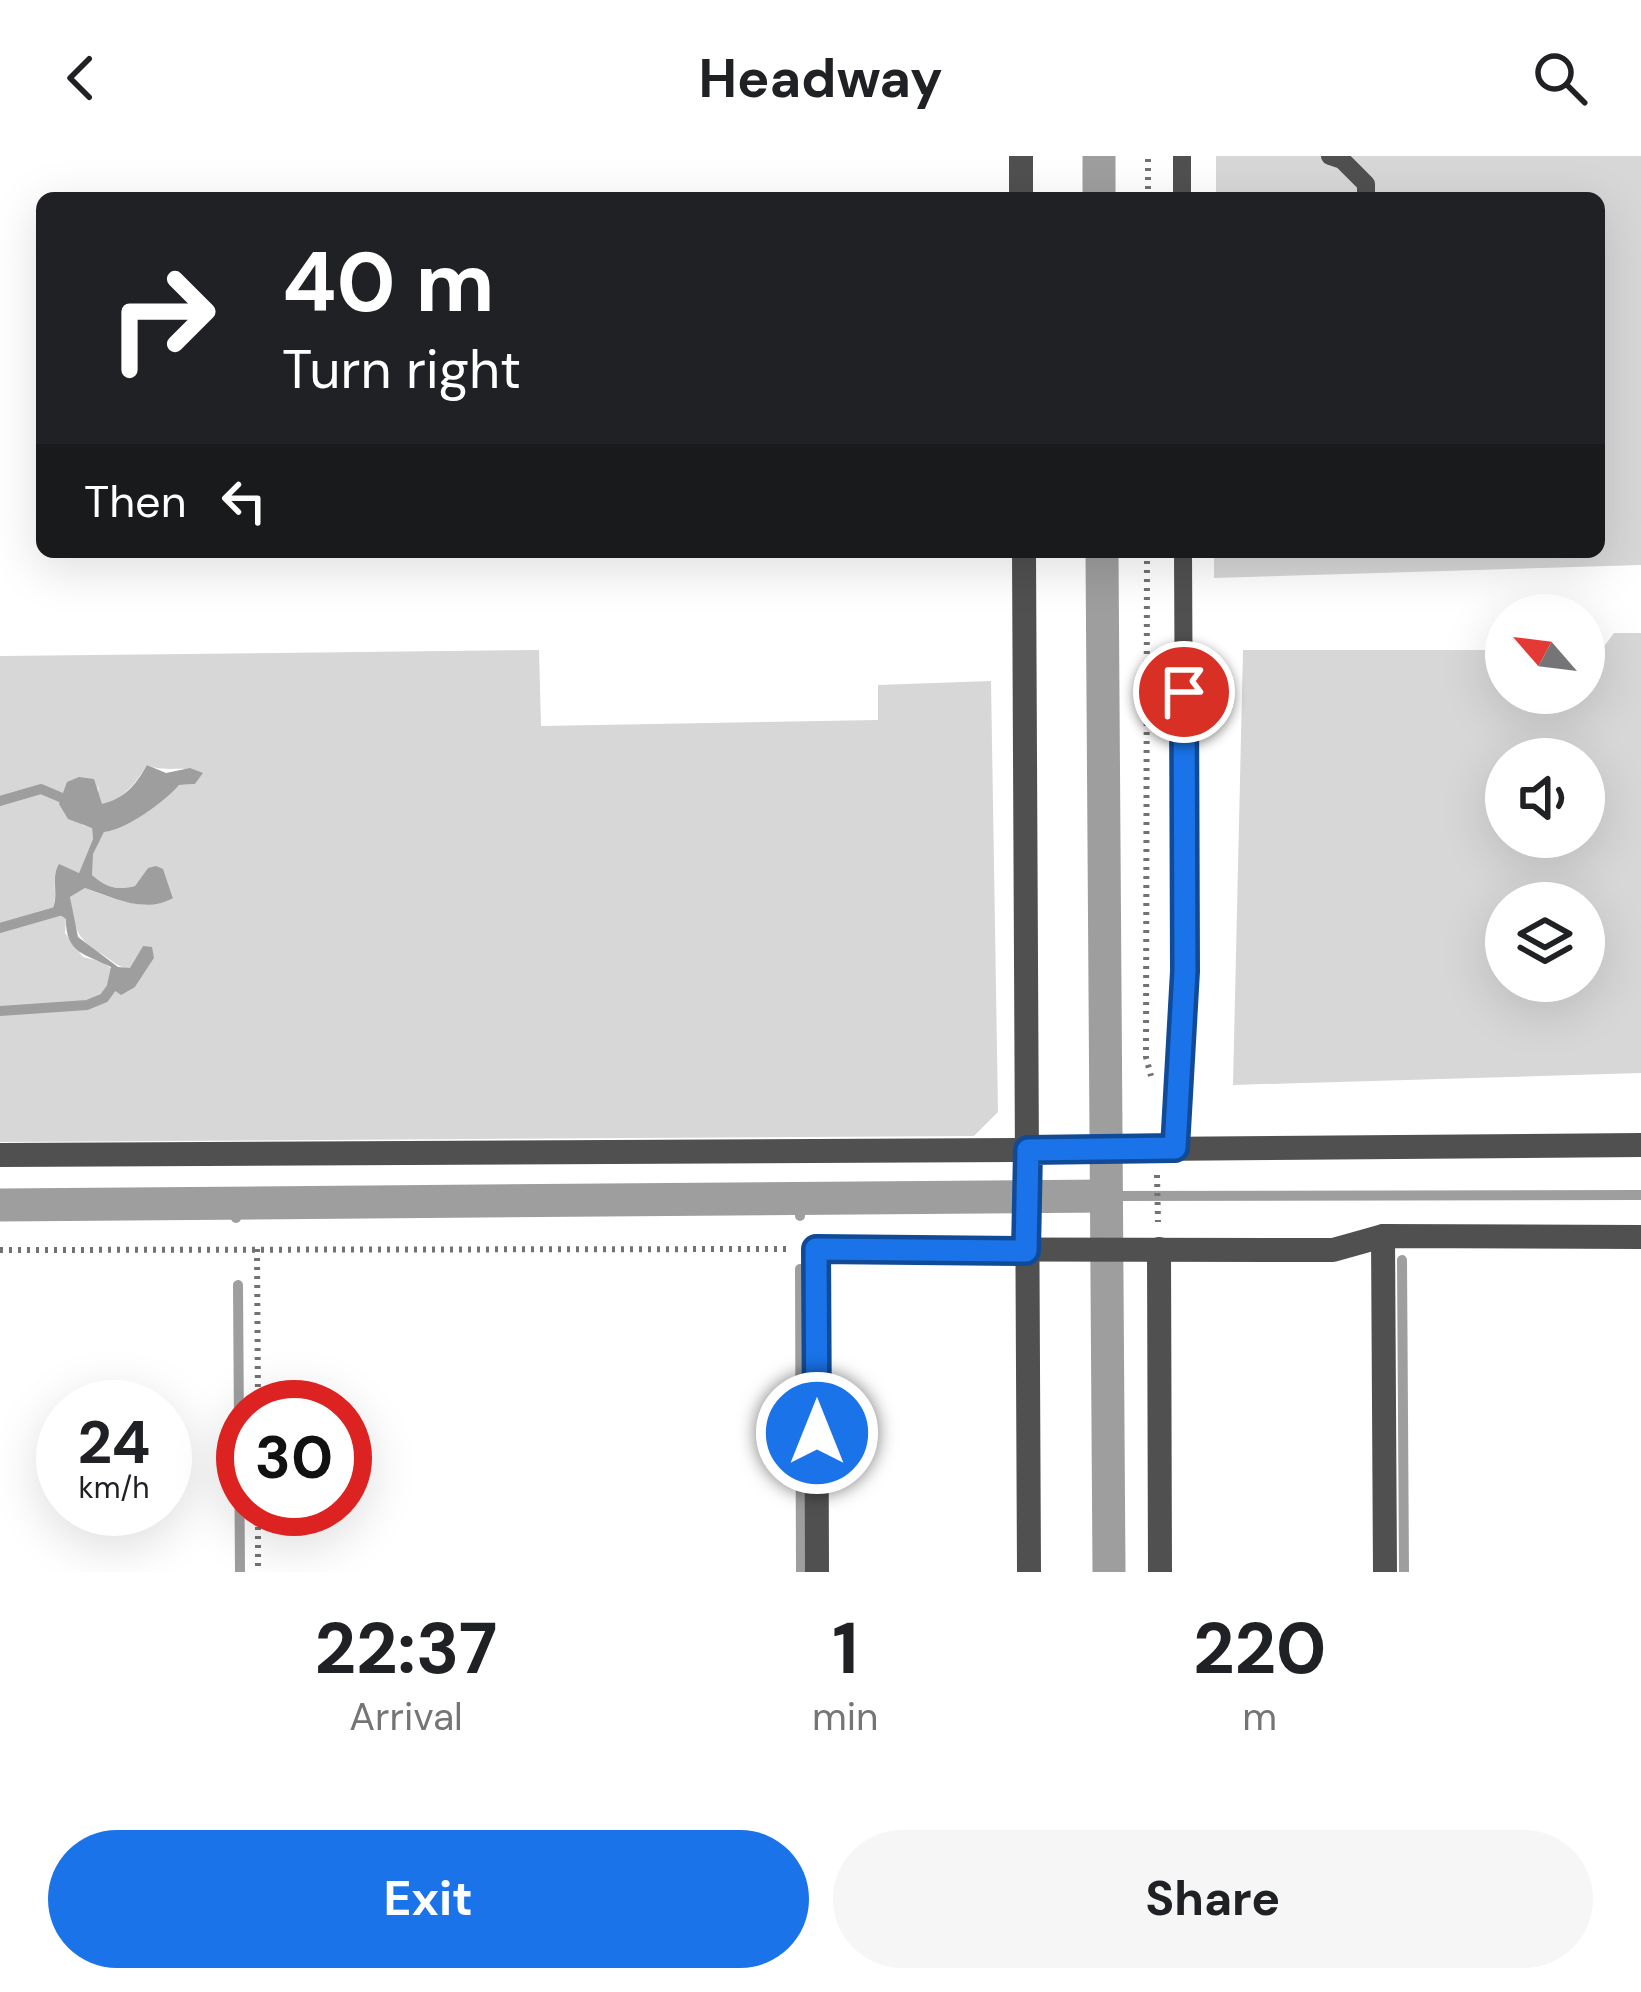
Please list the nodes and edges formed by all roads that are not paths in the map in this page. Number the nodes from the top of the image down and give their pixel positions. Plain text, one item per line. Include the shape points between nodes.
1 (1021, 156) edge
2 (1182, 156) edge
3 (1330, 156) edge
4 (1022, 192) edge
5 (1182, 192) edge
6 (1366, 192) edge
7 (1024, 558) edge
8 (1184, 558) edge
9 (1641, 1145) edge
10 (1175, 1148) junction
11 (0, 1155) edge
12 (1028, 1161) junction
13 (1383, 1236) junction
14 (1641, 1237) edge
15 (1026, 1241) junction
16 (1159, 1249) junction
17 (817, 1572) edge
18 (1029, 1572) edge
19 (1160, 1572) edge
20 (1385, 1572) edge

1 - 4 street
2 - 5 lane
3 - 6 lane
7 - 12 street
8 - 10 lane via 1185,971
9 - 10 street
10 - 12 street via 1056,1150
11 - 12 street
12 - 15 street
13 - 14 street
13 - 16 street via 1333,1250
13 - 20 street
15 - 16 street via 1059,1250
15 - 17 street via 816,1249
15 - 18 street
16 - 19 street

